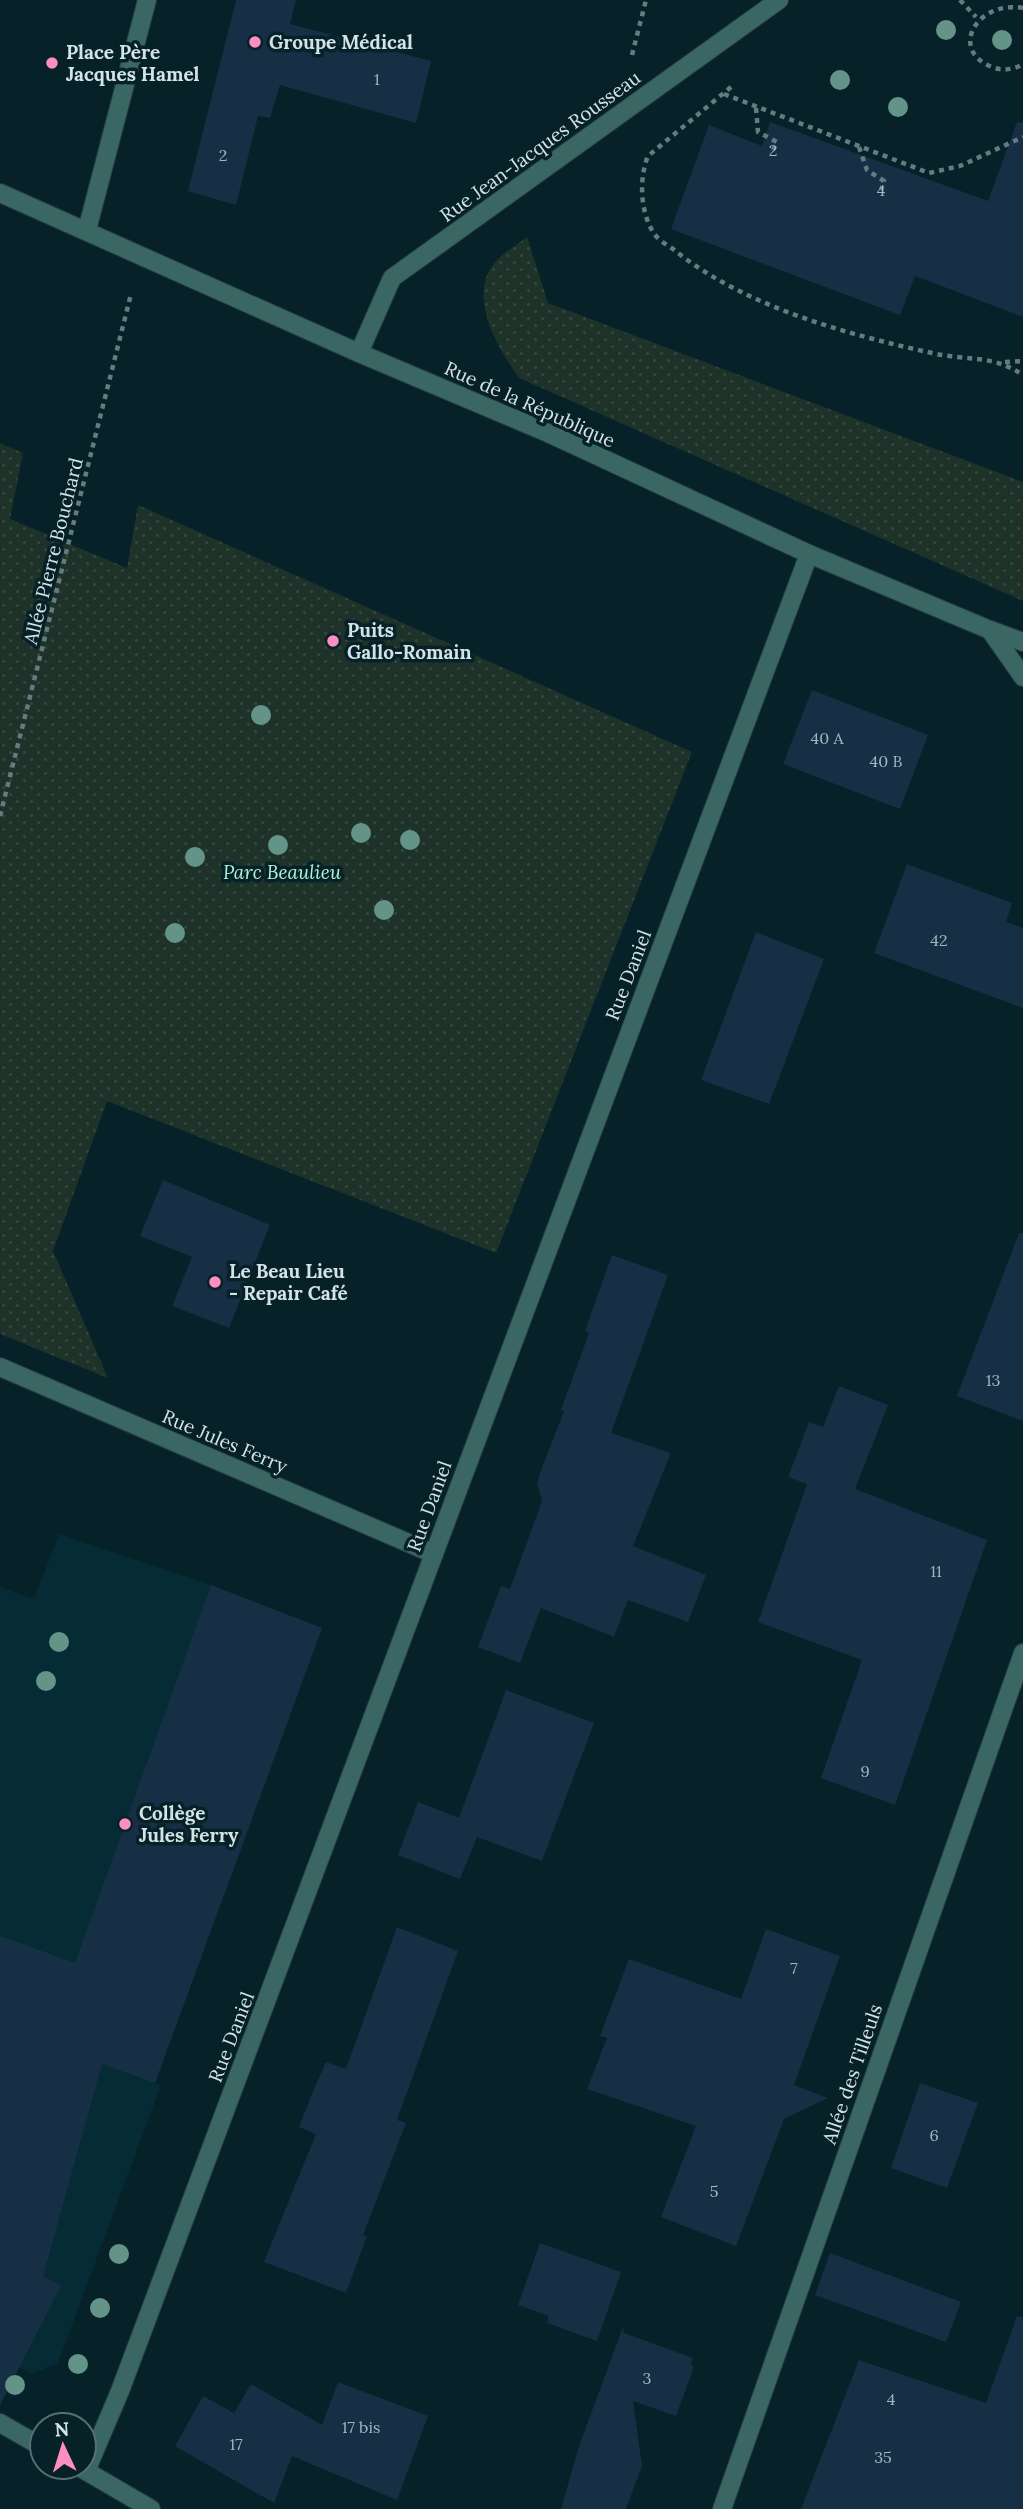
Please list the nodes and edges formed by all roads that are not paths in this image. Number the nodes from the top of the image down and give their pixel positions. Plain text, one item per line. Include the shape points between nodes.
1 (147, 0) edge
2 (779, 0) edge
3 (0, 193) edge
4 (87, 230) junction
5 (359, 353) junction
6 (809, 554) junction
7 (990, 630) junction
8 (1023, 642) edge
9 (1023, 677) edge
10 (0, 1367) edge
11 (434, 1554) junction
12 (1023, 1653) edge
13 (0, 2423) edge
14 (98, 2437) edge
15 (28, 2439) edge
16 (98, 2478) edge
17 (150, 2509) edge
18 (722, 2509) edge

1 - 4 street
2 - 5 street, Rue Jean-Jacques Rousseau via 392,278
3 - 4 street, Rue de la République
4 - 5 street, Rue de la République
5 - 6 street, Rue de la République via 548,433
6 - 7 street, Rue de la République
6 - 11 street, Rue Daniel
7 - 8 street, Rue de la République
7 - 9 street
10 - 11 street, Rue Jules Ferry
11 - 14 street, Rue Daniel via 120,2391
12 - 18 street, Allée des Tilleuls
13 - 15 street
16 - 17 street

